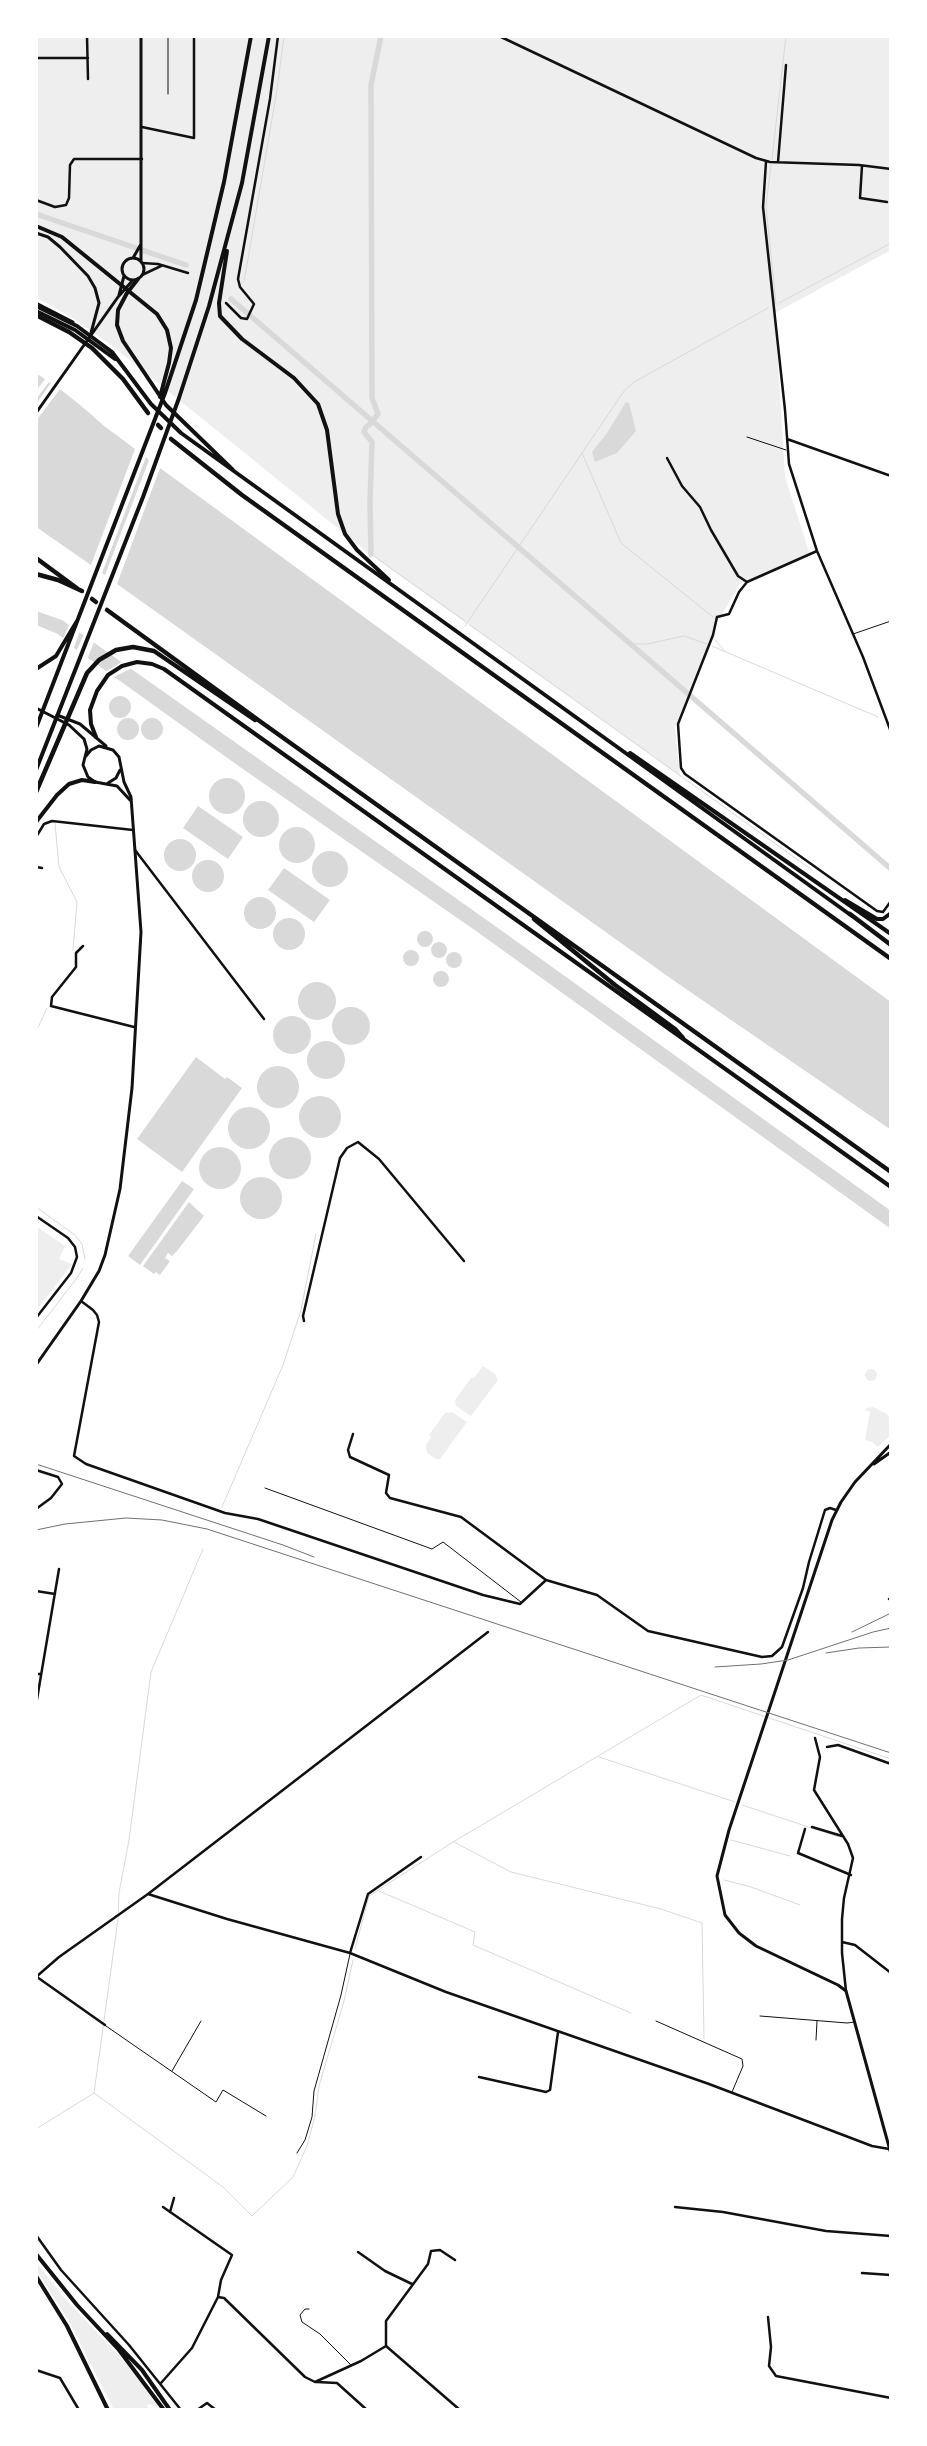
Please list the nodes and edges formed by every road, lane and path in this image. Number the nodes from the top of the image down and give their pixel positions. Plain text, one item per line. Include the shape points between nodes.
1 (87, 36) edge
2 (141, 36) edge
3 (168, 36) edge
4 (194, 36) edge
5 (251, 36) edge
6 (269, 36) edge
7 (278, 36) edge
8 (499, 36) edge
9 (36, 58) edge
10 (88, 58) junction
11 (786, 65) dead end
12 (88, 79) dead end
13 (168, 94) dead end
14 (142, 127) junction
15 (142, 158) junction
16 (766, 162) junction
17 (778, 162) junction
18 (862, 166) junction
19 (891, 169) edge
20 (36, 200) edge
21 (887, 202) dead end
22 (36, 226) edge
23 (36, 233) edge
24 (141, 243) junction
25 (226, 244) junction
26 (133, 258) junction
27 (141, 263) junction
28 (162, 266) junction
29 (188, 273) dead end
30 (142, 275) junction
31 (124, 276) junction
32 (135, 280) junction
33 (118, 297) junction
34 (226, 304) dead end
35 (36, 305) edge
36 (36, 313) edge
37 (82, 335) junction
38 (90, 339) junction
39 (95, 344) junction
40 (160, 402) junction
41 (36, 413) edge
42 (148, 413) dead end
43 (748, 437) dead end
44 (171, 439) dead end
45 (787, 439) junction
46 (787, 451) junction
47 (667, 458) dead end
48 (236, 474) junction
49 (891, 476) edge
50 (817, 551) junction
51 (36, 559) edge
52 (36, 574) edge
53 (747, 582) junction
54 (392, 583) junction
55 (107, 610) dead end
56 (78, 619) junction
57 (891, 621) edge
58 (852, 634) junction
59 (36, 668) edge
60 (36, 708) edge
61 (49, 713) junction
62 (260, 722) junction
63 (37, 726) edge
64 (594, 730) junction
65 (891, 732) edge
66 (96, 737) junction
67 (109, 747) junction
68 (86, 756) junction
69 (121, 767) junction
70 (36, 770) edge
71 (95, 782) junction
72 (105, 784) junction
73 (36, 792) edge
74 (131, 802) junction
75 (36, 822) edge
76 (133, 830) junction
77 (36, 837) edge
78 (134, 849) junction
79 (786, 861) junction
80 (36, 867) edge
81 (42, 868) dead end
82 (891, 901) edge
83 (891, 913) edge
84 (850, 914) joint
85 (530, 915) junction
86 (891, 934) edge
87 (891, 944) edge
88 (83, 946) dead end
89 (891, 960) edge
90 (264, 1019) dead end
91 (134, 1027) junction
92 (683, 1038) junction
93 (891, 1172) edge
94 (891, 1187) edge
95 (36, 1216) edge
96 (464, 1261) dead end
97 (81, 1302) junction
98 (36, 1318) edge
99 (304, 1321) dead end
100 (36, 1365) edge
101 (353, 1434) dead end
102 (891, 1444) edge
103 (891, 1452) edge
104 (36, 1470) edge
105 (865, 1471) junction
106 (264, 1488) dead end
107 (36, 1510) edge
108 (836, 1510) junction
109 (59, 1569) dead end
110 (546, 1580) junction
111 (36, 1591) edge
112 (55, 1594) junction
113 (522, 1603) junction
114 (488, 1632) dead end
115 (36, 1674) edge
116 (41, 1674) junction
117 (36, 1705) edge
118 (815, 1738) dead end
119 (827, 1747) dead end
120 (891, 1764) edge
121 (812, 1827) dead end
122 (805, 1828) dead end
123 (843, 1837) junction
124 (421, 1857) dead end
125 (851, 1875) junction
126 (148, 1894) junction
127 (842, 1942) junction
128 (350, 1953) junction
129 (891, 1973) edge
130 (37, 1977) edge
131 (846, 1990) junction
132 (760, 2016) dead end
133 (201, 2020) dead end
134 (818, 2020) junction
135 (656, 2021) dead end
136 (855, 2022) junction
137 (105, 2025) joint
138 (558, 2032) junction
139 (816, 2040) dead end
140 (171, 2072) junction
141 (479, 2077) dead end
142 (731, 2092) junction
143 (266, 2116) dead end
144 (297, 2152) dead end
145 (890, 2152) edge
146 (174, 2198) dead end
147 (163, 2207) dead end
148 (675, 2207) dead end
149 (170, 2212) junction
150 (36, 2235) edge
151 (891, 2236) edge
152 (358, 2252) dead end
153 (36, 2254) edge
154 (455, 2260) dead end
155 (862, 2273) dead end
156 (36, 2276) edge
157 (891, 2276) edge
158 (412, 2284) junction
159 (218, 2297) junction
160 (77, 2305) junction
161 (309, 2309) dead end
162 (768, 2317) dead end
163 (386, 2346) junction
164 (352, 2365) junction
165 (36, 2370) edge
166 (316, 2382) junction
167 (161, 2383) junction
168 (891, 2398) edge
169 (79, 2410) edge
170 (108, 2410) edge
171 (164, 2410) edge
172 (170, 2410) edge
173 (180, 2410) edge
174 (197, 2410) edge
175 (216, 2410) edge
176 (367, 2410) edge
177 (460, 2410) edge

1 - 10 street
2 - 14 street
3 - 13 lane
4 - 14 street via 194,138
5 - 40 highway via 224,182 200,281
6 - 25 highway via 242,183
7 - 34 street via 238,279 240,287 254,304 246,319
8 - 16 street
9 - 10 street
10 - 12 street
11 - 17 street
14 - 15 street
15 - 20 street via 74,160 69,168 66,205 55,207
15 - 24 street
16 - 17 street
16 - 45 street via 763,207
17 - 18 street
18 - 19 street
18 - 21 street via 858,198
22 - 40 highway via 62,237 157,314 167,330 170,348
23 - 38 street via 48,237 60,247 95,288 99,303
24 - 26 street
24 - 27 street
25 - 54 highway via 220,316 242,339 294,378 318,404 327,430 338,514 345,534
25 - 70 highway via 210,306 179,398
26 - 27 street
26 - 31 street via 122,266
27 - 28 street
27 - 30 street
28 - 29 street
28 - 30 street
30 - 32 street
31 - 32 street
31 - 33 street
32 - 33 street
32 - 48 highway via 118,310 117,325 123,341 166,405
33 - 38 street
35 - 37 highway via 77,326
36 - 37 highway
37 - 39 highway
37 - 39 highway
38 - 41 street
39 - 42 highway
39 - 48 highway via 117,360 163,418
40 - 56 highway
43 - 46 lane
44 - 89 highway via 242,495
45 - 46 street
45 - 49 street
46 - 50 street via 788,464
47 - 53 street via 682,486 700,507 738,576
48 - 54 highway
50 - 53 street
50 - 58 street
51 - 52 highway via 80,590
53 - 82 street via 729,614 716,618 713,635 678,728 681,768 684,774 876,911 882,912
54 - 64 highway
55 - 62 highway
56 - 59 highway via 60,650 49,662
56 - 63 highway
57 - 58 lane
58 - 65 street
60 - 61 street
61 - 66 street via 75,721
61 - 68 street via 81,735 87,745
62 - 73 highway via 246,716 160,654 138,647 116,650 93,665 84,680
62 - 85 highway
64 - 79 highway
64 - 84 highway
66 - 67 street
66 - 92 highway via 90,724 90,710 108,675 131,663 152,664 177,676
67 - 68 street via 95,748
67 - 69 street via 119,757
68 - 71 street via 85,774
69 - 72 street via 116,778
69 - 74 street
71 - 72 street
71 - 75 highway via 82,780 70,784
72 - 74 street via 120,787
74 - 76 street
76 - 77 street via 52,820 44,824
76 - 78 street
78 - 90 street
78 - 91 street via 141,932
79 - 83 highway via 872,917 883,919
79 - 86 highway
80 - 81 street
84 - 87 highway
85 - 92 highway
85 - 93 highway
88 - 91 street via 76,953 76,967 52,997 51,1006
91 - 97 street via 129,1124 116,1214 99,1271
92 - 94 highway
95 - 98 street via 68,1238 77,1257 71,1273
96 - 99 street via 379,1159 358,1142 347,1148 340,1158
97 - 100 street
97 - 113 street via 93,1310 99,1322 74,1456 77,1459 224,1513 258,1519 433,1577 457,1588
101 - 110 street via 348,1450 350,1456 389,1475 386,1492 390,1498 461,1517
102 - 105 street
103 - 105 street
104 - 107 street via 58,1477 62,1484
105 - 108 street
106 - 113 lane via 432,1550 443,1542
108 - 110 street via 825,1510 785,1640 780,1651 772,1656 648,1631 597,1596
108 - 131 street via 733,1818 717,1876 724,1914 739,1933 756,1946
109 - 112 street
110 - 113 street
111 - 112 street
112 - 116 street
114 - 126 street
115 - 116 street
116 - 117 street
118 - 123 street via 820,1757 814,1790
119 - 120 street via 838,1745
121 - 123 street
122 - 125 street via 798,1853
123 - 125 street via 853,1854
124 - 128 street via 368,1894
125 - 127 street via 844,1898
126 - 128 street
126 - 130 street via 59,1957
127 - 129 street via 854,1945
127 - 131 street
128 - 138 street
128 - 144 lane via 314,2091 306,2140
130 - 137 street
131 - 136 street
132 - 134 lane
133 - 140 lane
134 - 136 lane
134 - 139 lane
135 - 142 lane via 742,2059 743,2066
136 - 145 street
137 - 140 lane
138 - 141 street via 550,2090 546,2092
138 - 142 street
140 - 143 lane via 216,2102 222,2090
142 - 145 street
146 - 149 street
147 - 149 street
148 - 151 street via 826,2230
149 - 159 street via 232,2255 221,2280
150 - 167 street via 66,2276
152 - 158 street via 385,2271
153 - 160 highway
154 - 158 street via 440,2250 431,2251 428,2264
155 - 157 street
156 - 170 highway via 67,2326
158 - 163 street via 386,2322
159 - 166 street via 224,2298 305,2377
159 - 167 street via 192,2348
160 - 171 highway via 119,2350
160 - 172 highway via 129,2355
161 - 164 lane via 300,2314 302,2322 320,2334
162 - 168 street via 771,2341 768,2366 776,2376
163 - 164 street
163 - 177 street
164 - 166 street
165 - 169 street via 60,2378
166 - 176 street via 337,2383
167 - 173 street
174 - 175 street via 207,2403

